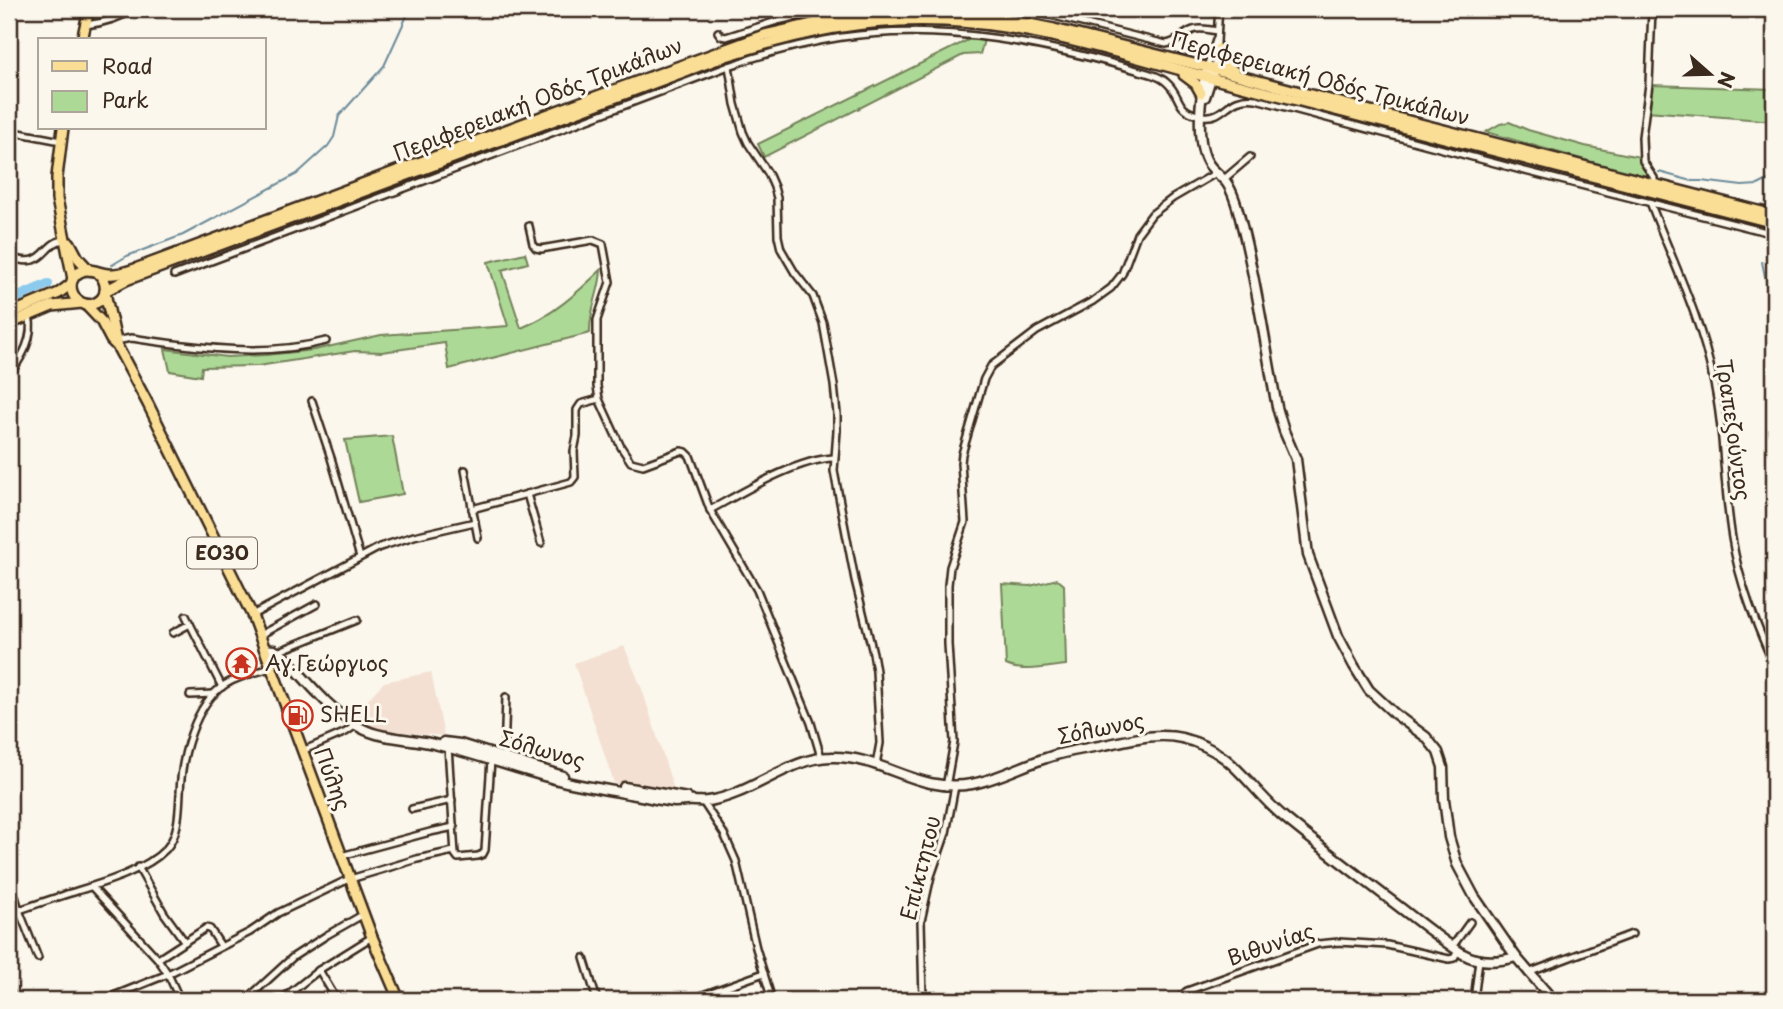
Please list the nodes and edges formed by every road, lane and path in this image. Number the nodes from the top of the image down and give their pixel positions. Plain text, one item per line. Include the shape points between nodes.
1 (89, 9) edge
2 (134, 9) edge
3 (831, 9) edge
4 (1016, 9) edge
5 (1219, 9) edge
6 (1652, 9) edge
7 (86, 25) junction
8 (718, 32) dead end
9 (1217, 34) junction
10 (83, 38) edge
11 (1218, 49) junction
12 (729, 66) junction
13 (1174, 69) junction
14 (1209, 73) junction
15 (1246, 77) junction
16 (1202, 98) junction
17 (1201, 115) junction
18 (63, 130) edge
19 (9, 131) edge
20 (61, 141) junction
21 (1250, 157) dead end
22 (1216, 173) junction
23 (1223, 180) junction
24 (1654, 184) junction
25 (1650, 202) junction
26 (1774, 215) edge
27 (1774, 223) edge
28 (529, 226) dead end
29 (64, 228) junction
30 (1774, 234) edge
31 (65, 240) junction
32 (9, 257) edge
33 (93, 271) junction
34 (174, 275) dead end
35 (72, 282) junction
36 (105, 292) junction
37 (83, 304) junction
38 (9, 314) edge
39 (29, 316) junction
40 (9, 324) edge
41 (326, 341) dead end
42 (117, 343) junction
43 (9, 376) edge
44 (599, 399) junction
45 (313, 401) dead end
46 (834, 458) junction
47 (465, 470) dead end
48 (527, 494) junction
49 (472, 509) junction
50 (710, 510) junction
51 (475, 522) junction
52 (478, 538) dead end
53 (541, 543) dead end
54 (360, 557) junction
55 (317, 604) dead end
56 (252, 615) junction
57 (186, 616) dead end
58 (357, 620) dead end
59 (190, 624) junction
60 (173, 633) dead end
61 (260, 635) junction
62 (264, 649) junction
63 (1771, 650) edge
64 (277, 652) junction
65 (1774, 665) edge
66 (271, 668) junction
67 (222, 687) junction
68 (214, 694) junction
69 (190, 695) dead end
70 (506, 697) dead end
71 (356, 725) junction
72 (423, 741) junction
73 (448, 747) junction
74 (302, 751) junction
75 (821, 757) junction
76 (504, 758) junction
77 (491, 760) junction
78 (876, 765) junction
79 (951, 787) junction
80 (452, 800) junction
81 (693, 800) junction
82 (703, 802) junction
83 (412, 810) dead end
84 (454, 827) junction
85 (446, 829) junction
86 (454, 835) junction
87 (454, 850) junction
88 (341, 856) junction
89 (138, 867) junction
90 (9, 876) edge
91 (351, 878) junction
92 (92, 887) junction
93 (19, 910) junction
94 (9, 914) edge
95 (364, 914) junction
96 (1470, 922) dead end
97 (1632, 934) dead end
98 (372, 937) junction
99 (185, 942) junction
100 (221, 946) junction
101 (1455, 949) junction
102 (1516, 957) junction
103 (38, 958) dead end
104 (584, 958) dead end
105 (158, 959) junction
106 (1479, 960) junction
107 (319, 970) junction
108 (764, 973) junction
109 (1528, 973) junction
110 (168, 974) junction
111 (9, 989) edge
112 (397, 997) edge
113 (14, 1000) edge
114 (112, 1000) edge
115 (180, 1000) edge
116 (246, 1000) edge
117 (281, 1000) edge
118 (337, 1000) edge
119 (386, 1000) edge
120 (597, 1000) edge
121 (689, 1000) edge
122 (772, 1000) edge
123 (923, 1000) edge
124 (1181, 1000) edge
125 (1474, 1000) edge
126 (1553, 1000) edge

1 - 7 main road
2 - 7 street
3 - 8 street via 726,37
4 - 9 street via 1166,44 1196,29
5 - 9 street
6 - 24 street via 1642,137 1643,161
7 - 10 main road
9 - 11 street
9 - 14 street
11 - 14 street
11 - 15 main road via 1225,65
12 - 17 street via 848,36 967,34 1048,48 1153,75 1168,83 1182,107
12 - 34 street
12 - 46 street via 743,132 773,182 781,249 820,312 836,405
13 - 14 main road, Περιφερειακή Οδός Τρικάλων
13 - 16 main road via 1192,80
13 - 36 main road, Περιφερειακή Οδός Τρικάλων via 999,26 904,20 826,28 688,70 126,280
14 - 15 main road, Περιφερειακή Οδός Τρικάλων
14 - 16 street
14 - 27 main road, Περιφερειακή Οδός Τρικάλων
14 - 33 main road, Περιφερειακή Οδός Τρικάλων via 1000,18 903,13 826,21 723,49 127,272
15 - 24 main road, Περιφερειακή Οδός Τρικάλων
16 - 17 street
17 - 22 street via 1203,152
17 - 25 street via 1216,115 1241,98 1256,99
18 - 20 main road, ΕΟ30
19 - 20 street
20 - 29 main road, ΕΟ30 via 57,188
21 - 23 street
22 - 23 street
22 - 79 street, Επίκτητου via 1152,214 1138,232 1122,274 1111,288 1031,335 986,374 962,454 965,522 948,579 954,741
23 - 102 street via 1234,198 1247,244 1277,407 1296,458 1315,577 1341,643 1367,686 1440,755 1445,811 1460,870
24 - 26 main road, Περιφερειακή Οδός Τρικάλων
25 - 30 street
25 - 63 street, Τραπεζούντος via 1712,370 1734,549 1750,606
28 - 44 street via 536,248 593,240 603,244 610,282 597,320
29 - 31 main road, ΕΟ30
29 - 33 main road, ΕΟ30 via 78,258
31 - 32 street via 54,243 35,260
31 - 35 main road, ΕΟ30
33 - 35 main road via 80,272
33 - 36 main road, ΕΟ30 via 104,281
35 - 37 main road, ΕΟ30 via 73,296
35 - 38 main road via 60,293
36 - 37 main road via 97,302
36 - 42 main road, ΕΟ30
37 - 39 main road via 52,306
37 - 42 main road, ΕΟ30
39 - 40 main road
39 - 43 street via 27,345
41 - 42 street via 276,349 225,350 131,338
42 - 56 main road, Πύλης / ΕΟ30
44 - 48 street via 581,404 577,410 574,480
44 - 50 street via 631,462 643,465 681,451 688,454
45 - 54 street
46 - 50 street via 797,467
46 - 78 street via 874,661 880,743
47 - 49 street
48 - 49 street
48 - 53 street
49 - 51 street
50 - 75 street via 757,590
51 - 52 street
51 - 54 street via 392,542
54 - 56 street
55 - 61 street
56 - 61 main road, Πύλης / ΕΟ30
57 - 59 street
58 - 64 street
59 - 60 street
59 - 67 street
61 - 62 main road, Πύλης / ΕΟ30
62 - 64 street
62 - 66 main road, Πύλης / ΕΟ30
63 - 65 street, Τραπεζούντος
64 - 71 street, Σόλωνος
66 - 67 street
66 - 74 main road, Πύλης / ΕΟ30
67 - 68 street
68 - 69 street
68 - 89 street via 197,720 185,752 172,839 160,855
70 - 76 street
71 - 72 street, Σόλωνος via 380,735
71 - 74 street
72 - 73 street, Σόλωνος
72 - 76 street, Σόλωνος via 460,744
73 - 77 street, Σόλωνος
73 - 80 street
74 - 88 main road, Πύλης / ΕΟ30
75 - 78 street, Σόλωνος
75 - 82 street, Σόλωνος
76 - 81 street, Σόλωνος via 586,782
77 - 81 street, Σόλωνος via 582,785 674,802
77 - 87 street via 485,850 478,856 460,858
78 - 79 street, Σόλωνος via 917,781
79 - 101 street, Σόλωνος via 987,780 1073,750 1161,736 1193,741 1228,760 1280,814
79 - 123 street, Επίκτητου via 946,832 923,908
80 - 83 street
80 - 84 street
81 - 82 street, Σόλωνος
82 - 108 street via 735,857
84 - 85 street
84 - 86 street
85 - 86 street
85 - 88 street
86 - 87 street
87 - 91 street
88 - 91 main road, Πύλης / ΕΟ30
89 - 92 street
89 - 99 street
90 - 93 street
91 - 95 main road, Πύλης / ΕΟ30
91 - 100 street
92 - 93 street
92 - 105 street
93 - 94 street
93 - 103 street
95 - 98 main road, Πύλης / ΕΟ30
95 - 116 street via 293,957
96 - 101 street
97 - 109 street
98 - 107 street
98 - 112 main road, Πύλης / ΕΟ30
99 - 100 street via 208,928
99 - 105 street
100 - 110 street
101 - 106 street, Σόλωνος
101 - 124 street, Βιθυνίας via 1454,958 1449,959 1387,944 1318,944 1187,991
102 - 106 street
102 - 109 street
104 - 120 street
105 - 110 street
106 - 125 street
107 - 117 street
107 - 118 street
108 - 121 street
108 - 122 street
109 - 126 street
110 - 114 street
110 - 115 street
111 - 113 street
112 - 119 street

